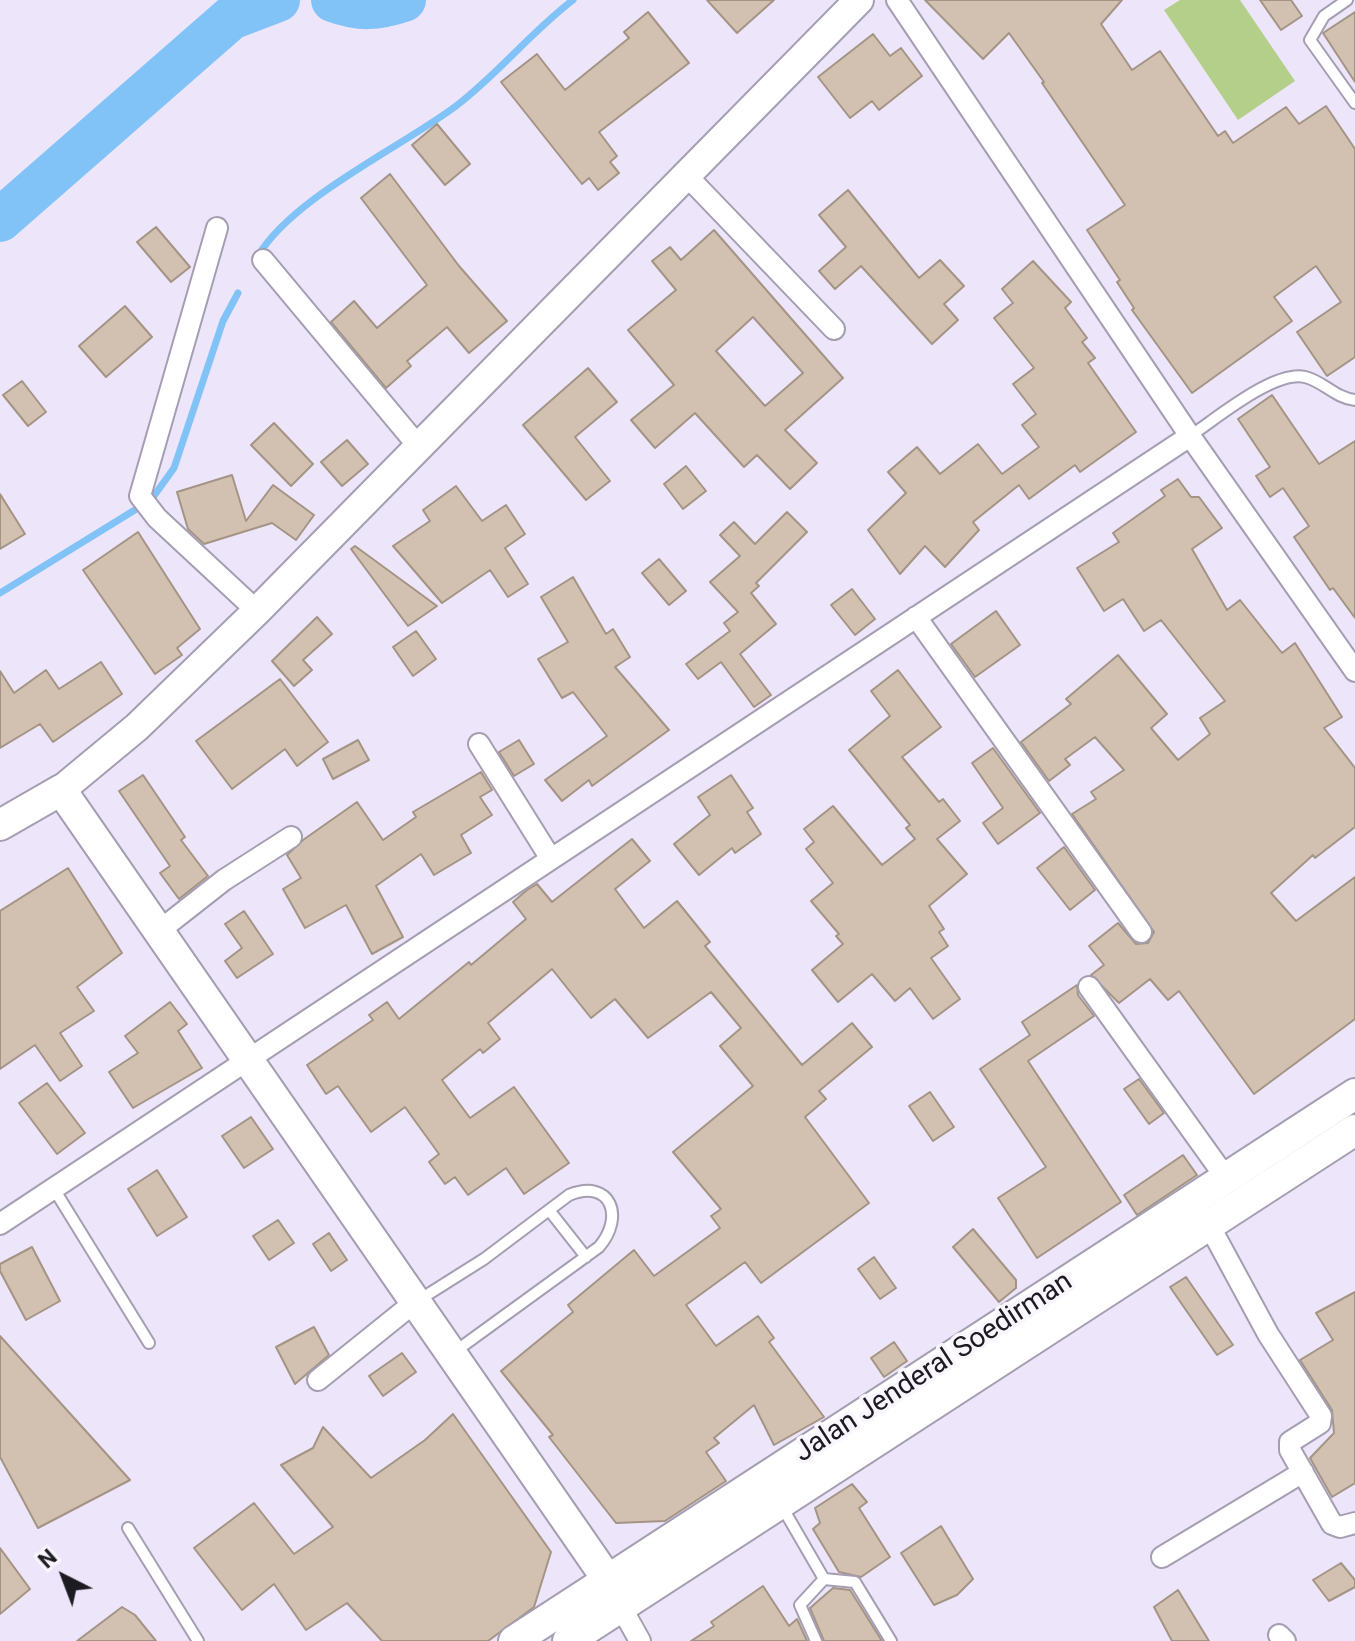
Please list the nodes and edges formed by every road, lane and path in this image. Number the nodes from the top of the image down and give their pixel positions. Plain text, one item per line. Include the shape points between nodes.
1 (859, 0) edge
2 (897, 0) edge
3 (1347, 0) edge
4 (1355, 103) edge
5 (688, 177) junction
6 (217, 228) dead end
7 (263, 260) dead end
8 (834, 329) dead end
9 (1355, 400) edge
10 (1190, 436) junction
11 (419, 447) junction
12 (257, 611) junction
13 (916, 617) junction
14 (1355, 671) edge
15 (479, 744) dead end
16 (61, 790) junction
17 (0, 825) edge
18 (291, 837) dead end
19 (551, 859) junction
20 (159, 931) junction
21 (1141, 932) dead end
22 (1089, 987) dead end
23 (247, 1059) junction
24 (1355, 1094) edge
25 (1355, 1130) edge
26 (1226, 1178) junction
27 (54, 1189) junction
28 (549, 1210) junction
29 (0, 1224) edge
30 (1209, 1225) junction
31 (586, 1257) junction
32 (415, 1302) junction
33 (149, 1343) dead end
34 (451, 1354) junction
35 (318, 1380) dead end
36 (1303, 1472) junction
37 (780, 1503) junction
38 (128, 1528) dead end
39 (1353, 1530) edge
40 (1162, 1557) dead end
41 (824, 1579) junction
42 (608, 1580) junction
43 (621, 1607) junction
44 (198, 1641) edge
45 (514, 1641) edge
46 (568, 1641) edge
47 (640, 1641) edge
48 (816, 1641) edge
49 (891, 1641) edge

1 - 5 street
2 - 10 street
3 - 4 lane via 1324,16 1310,40
5 - 8 street
5 - 11 street
6 - 12 street via 142,501
7 - 11 street
9 - 10 lane via 1305,377 1281,378
10 - 13 street
10 - 14 street
11 - 12 street
12 - 16 street via 137,727
13 - 19 street
13 - 21 street
15 - 19 street
16 - 17 main road
16 - 20 main road
18 - 20 street
19 - 23 street
20 - 23 main road
22 - 26 street
23 - 27 street
23 - 32 main road
24 - 26 main road, Jalan Jenderal Soedirman
25 - 30 main road, Jalan Jenderal Soedirman
26 - 42 main road, Jalan Jenderal Soedirman
27 - 29 street
27 - 33 lane
28 - 31 lane
28 - 31 lane via 581,1190 609,1201 614,1211 611,1234
28 - 32 lane
30 - 36 street via 1268,1334 1321,1416 1320,1423 1290,1442
30 - 37 main road, Jalan Jenderal Soedirman
31 - 34 lane
32 - 34 main road
32 - 35 street
34 - 42 main road
36 - 39 street via 1332,1524
36 - 40 street
37 - 41 lane
37 - 43 main road, Jalan Jenderal Soedirman
38 - 44 lane
41 - 48 lane via 800,1605
41 - 49 lane via 855,1582
42 - 45 main road, Jalan Jenderal Soedirman
43 - 46 main road, Jalan Jenderal Soedirman
43 - 47 street

